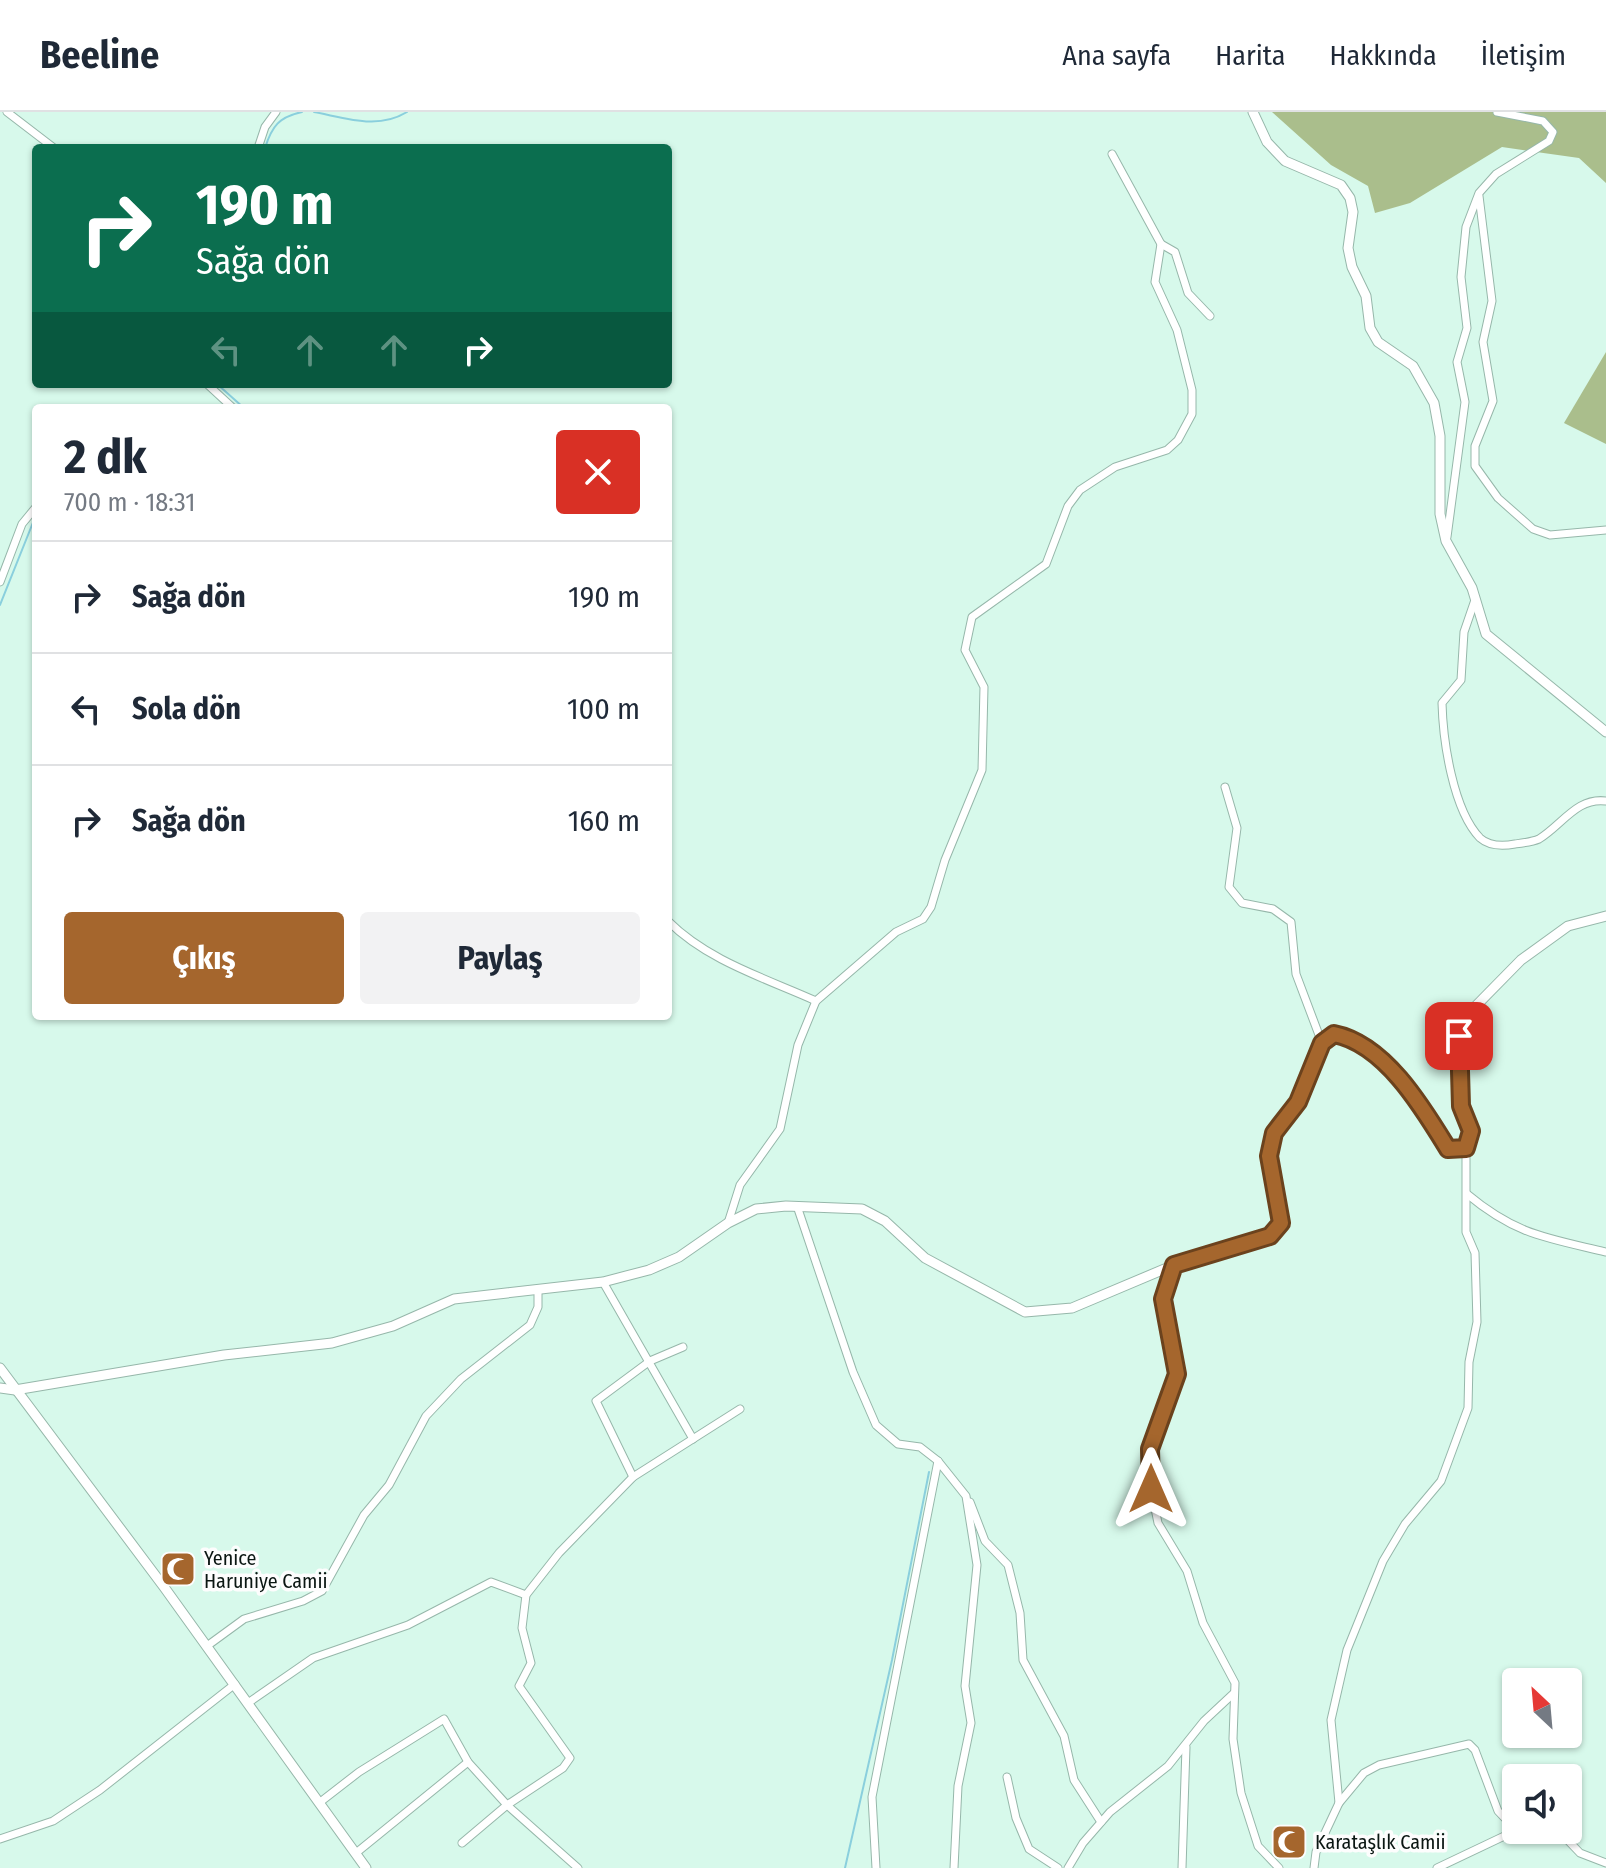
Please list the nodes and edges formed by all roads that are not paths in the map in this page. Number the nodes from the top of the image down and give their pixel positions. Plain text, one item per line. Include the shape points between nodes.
1 (7, 112) edge
2 (276, 112) edge
3 (1253, 112) edge
4 (1497, 112) edge
5 (49, 144) edge
6 (259, 144) edge
7 (1112, 154) dead end
8 (1479, 193) junction
9 (1161, 244) junction
10 (1210, 316) dead end
11 (211, 388) edge
12 (229, 404) edge
13 (32, 512) edge
14 (1606, 530) edge
15 (1446, 541) junction
16 (0, 582) edge
17 (1475, 600) junction
18 (1606, 732) edge
19 (1225, 787) dead end
20 (1606, 801) edge
21 (1606, 916) edge
22 (672, 925) edge
23 (816, 1001) junction
24 (1322, 1043) junction
25 (1466, 1148) junction
26 (1467, 1194) junction
27 (797, 1206) junction
28 (728, 1223) junction
29 (1606, 1252) edge
30 (1174, 1265) junction
31 (603, 1282) junction
32 (538, 1289) junction
33 (683, 1347) dead end
34 (650, 1361) junction
35 (0, 1368) edge
36 (0, 1388) edge
37 (15, 1390) junction
38 (740, 1409) dead end
39 (693, 1439) junction
40 (938, 1461) junction
41 (633, 1477) junction
42 (966, 1496) junction
43 (526, 1595) junction
44 (207, 1646) junction
45 (235, 1684) junction
46 (1234, 1693) junction
47 (248, 1703) junction
48 (1187, 1745) junction
49 (468, 1762) junction
50 (1007, 1777) dead end
51 (319, 1803) junction
52 (1339, 1803) junction
53 (507, 1805) junction
54 (1502, 1815) edge
55 (1101, 1822) junction
56 (1502, 1837) edge
57 (0, 1839) edge
58 (462, 1843) dead end
59 (1571, 1844) edge
60 (356, 1853) junction
61 (1606, 1863) edge
62 (366, 1868) edge
63 (578, 1868) edge
64 (876, 1868) edge
65 (954, 1868) edge
66 (1058, 1868) edge
67 (1068, 1868) edge
68 (1182, 1868) edge
69 (1279, 1868) edge
70 (1314, 1868) edge
71 (1437, 1868) edge

1 - 5 street
2 - 6 street
3 - 15 street via 1267,142 1285,161 1341,185 1350,198 1348,248 1366,296 1370,328 1378,342 1413,366 1434,403
4 - 8 street via 1543,121 1553,132 1549,141 1496,174
7 - 9 street
8 - 14 street via 1492,301 1483,342 1493,401 1475,446 1475,466 1498,498 1533,529 1550,535
8 - 15 street via 1466,227 1461,277 1467,328 1457,362 1465,402
9 - 10 street via 1175,252 1188,293
9 - 23 street via 1155,282 1177,330 1192,390 1192,414 1185,430 1167,450 1092,478 1068,506 1046,564 972,617 965,650 984,687 982,770 931,907 923,919 896,932
11 - 12 street
13 - 16 street via 22,524
15 - 17 street
17 - 18 street via 1486,634
17 - 20 street via 1464,632 1461,680 1442,703 1446,748 1469,821 1482,840 1502,846 1536,840 1580,804
19 - 24 street via 1237,828 1229,887 1242,903 1273,909 1291,922 1296,974
21 - 25 street via 1568,926 1463,1019 1461,1106 1471,1131
22 - 23 street via 720,959
23 - 28 street via 798,1045 780,1129 740,1185
24 - 25 street via 1334,1034 1347,1036 1373,1054 1414,1093 1448,1149
24 - 30 street via 1298,1102 1274,1133 1269,1156 1281,1223 1270,1236
25 - 26 street
26 - 29 street via 1531,1235
26 - 52 street via 1477,1322 1468,1408 1441,1481 1383,1561 1347,1650 1331,1720
27 - 28 street via 756,1209
27 - 30 street via 862,1209 885,1221 925,1258 1025,1312 1072,1308
27 - 40 street via 876,1425 898,1444 920,1447
28 - 31 street via 679,1257
30 - 46 street via 1163,1299 1177,1374 1150,1449 1151,1489 1158,1523 1187,1571 1203,1623 1235,1683
31 - 32 street
31 - 34 street
32 - 37 street via 454,1299 393,1326 332,1343
32 - 44 street via 530,1325 461,1379 426,1416 322,1591 244,1619
33 - 34 street
34 - 39 street
34 - 41 street via 596,1401
35 - 37 street
36 - 37 street
37 - 44 street
38 - 39 street
39 - 41 street
40 - 42 street
40 - 64 street via 872,1797
41 - 43 street
42 - 55 street via 985,1541 1008,1565 1020,1613 1023,1660 1064,1736 1074,1780
42 - 65 street via 977,1565 965,1686 971,1723 958,1786
43 - 47 street via 491,1582 408,1625 313,1658
43 - 53 street via 522,1628 531,1663 519,1686 570,1758
44 - 45 street
45 - 47 street
45 - 57 street via 53,1821
46 - 48 street
46 - 69 street via 1233,1739 1241,1793 1258,1846
47 - 51 street
48 - 55 street
48 - 68 street
49 - 51 street via 440,1719
49 - 53 street
49 - 60 street
50 - 66 street via 1029,1849
51 - 60 street
52 - 54 street via 1364,1773 1379,1765 1469,1744
52 - 70 street
53 - 58 street
53 - 63 street
55 - 67 street
56 - 71 street
59 - 61 street
60 - 62 street

